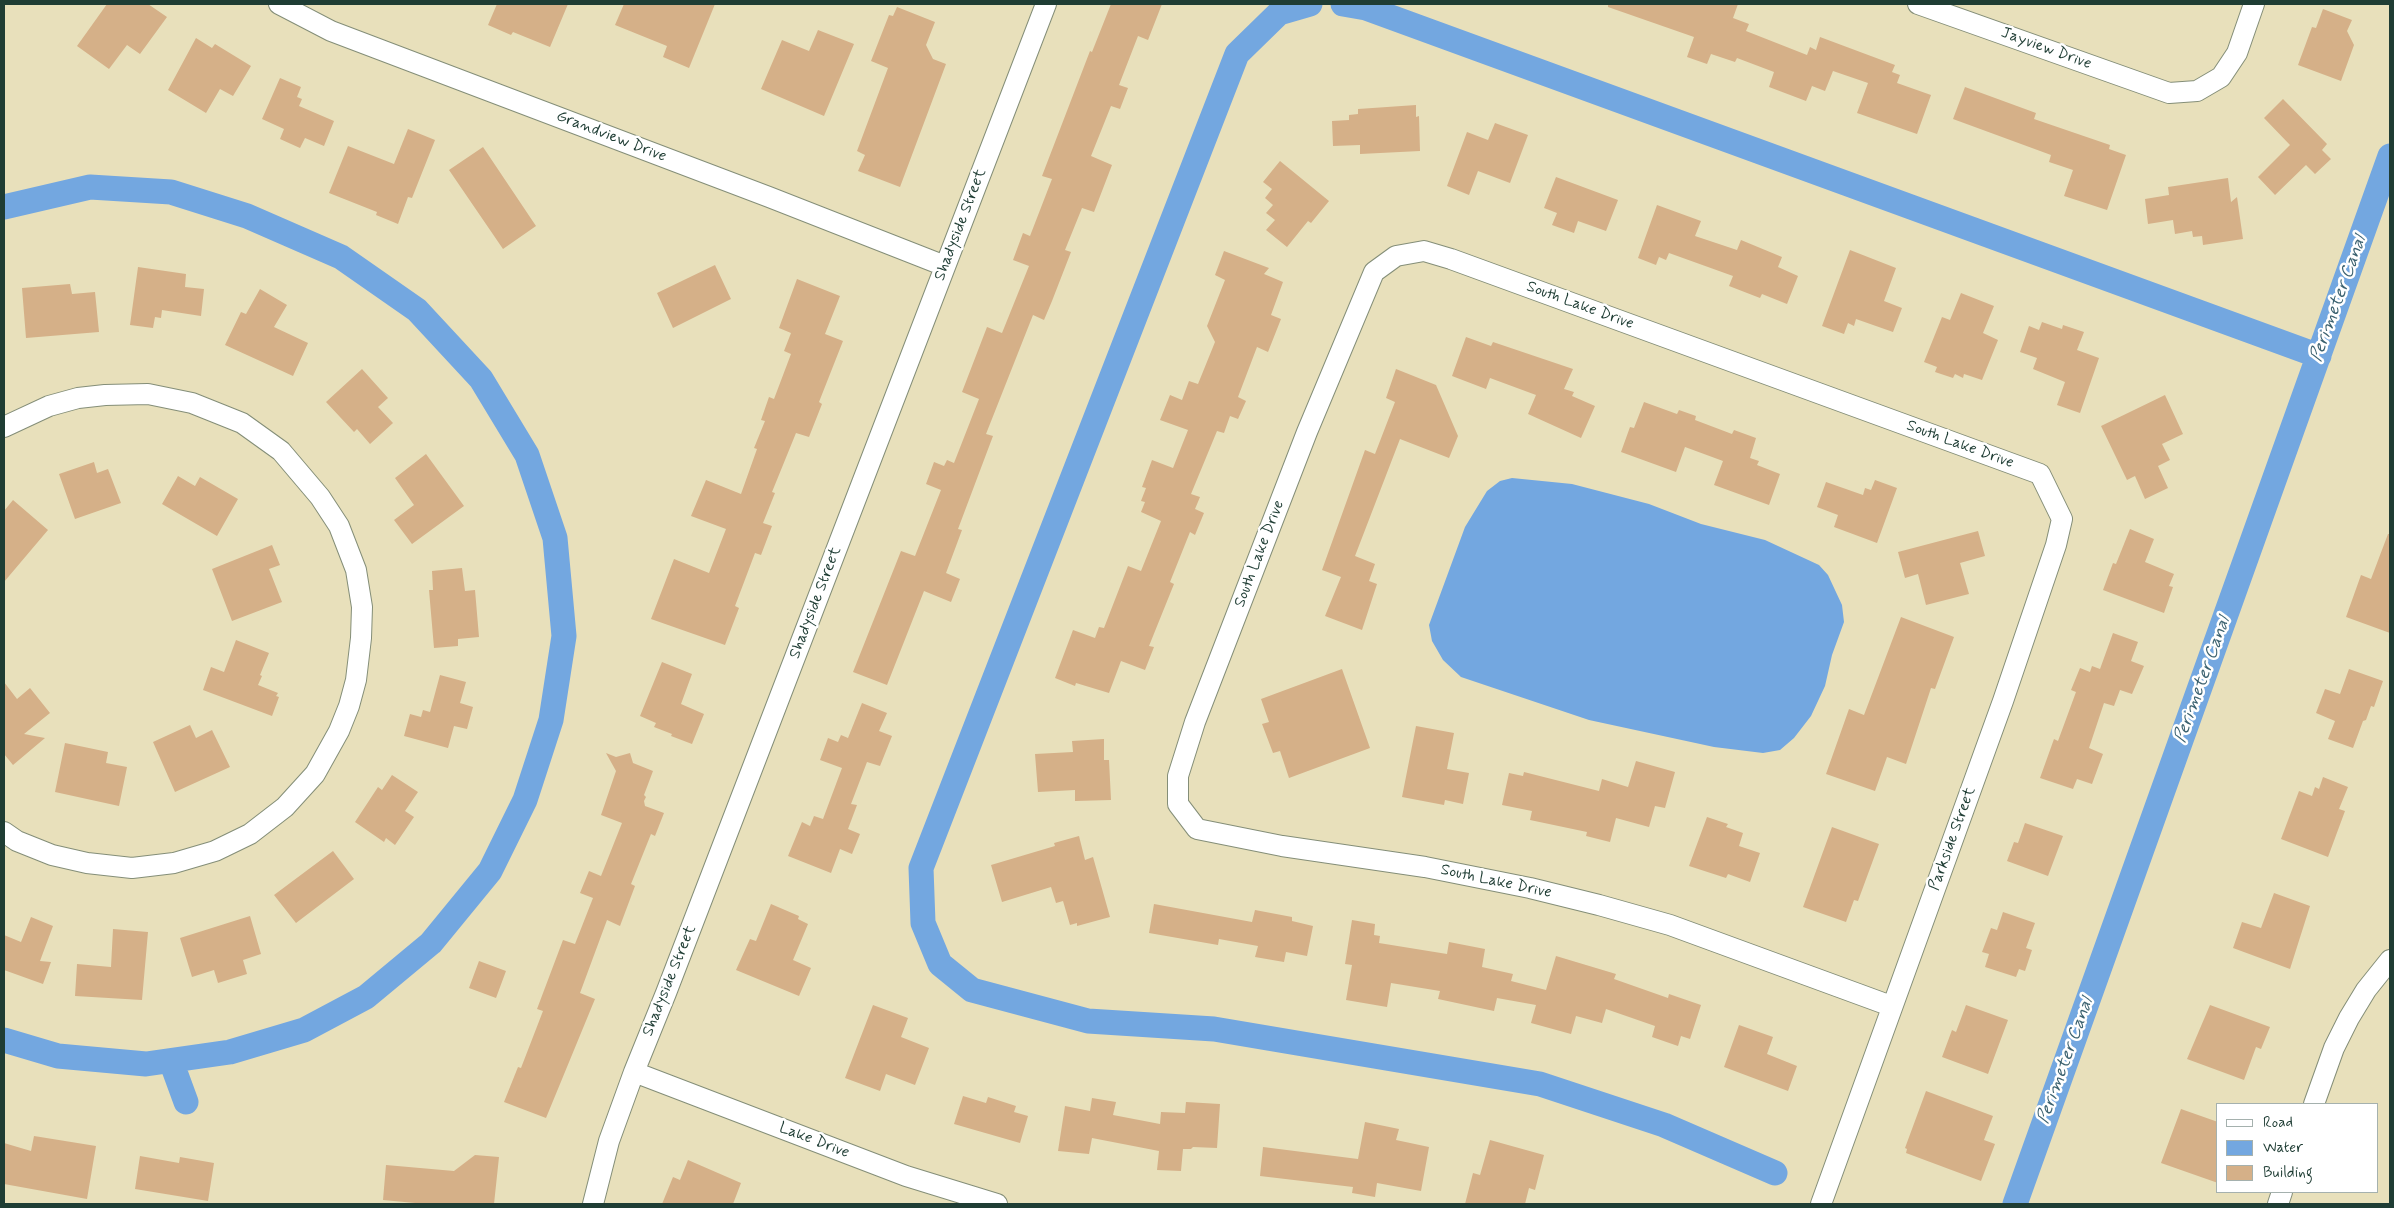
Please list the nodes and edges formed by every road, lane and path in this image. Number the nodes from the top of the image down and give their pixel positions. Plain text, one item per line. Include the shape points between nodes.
1 (279, 4) edge
2 (1046, 4) edge
3 (1918, 4) edge
4 (2254, 4) edge
5 (945, 266) junction
6 (4, 427) edge
7 (2040, 474) joint
8 (4, 832) edge
9 (2390, 960) edge
10 (1891, 1006) junction
11 (634, 1072) junction
12 (2314, 1103) edge
13 (593, 1204) edge
14 (997, 1204) edge
15 (1820, 1204) edge

1 - 5 street, Grandview Drive via 331,30
2 - 5 street, Shadyside Street
3 - 4 street, Jayview Drive via 2160,90 2174,92 2197,91 2222,77 2237,53
5 - 11 street, Shadyside Street
6 - 8 street via 49,406 78,398 148,394 192,403 242,423 281,451 320,497 339,526 356,570 362,622 356,680 339,731 315,774 285,807 250,834 215,851 174,863 132,868 52,855
7 - 10 street, Parkside Street via 2062,519 2056,545 2003,701
7 - 10 street, South Lake Drive via 1452,259 1424,251 1396,256 1374,272 1370,280 1307,432 1195,722 1178,776 1178,804 1197,829 1282,846 1425,867 1599,905 1670,925
9 - 12 street via 2349,1018 2334,1048
10 - 15 street, Parkside Street
11 - 13 street, Shadyside Street via 609,1141
11 - 14 street, Lake Drive via 906,1176

